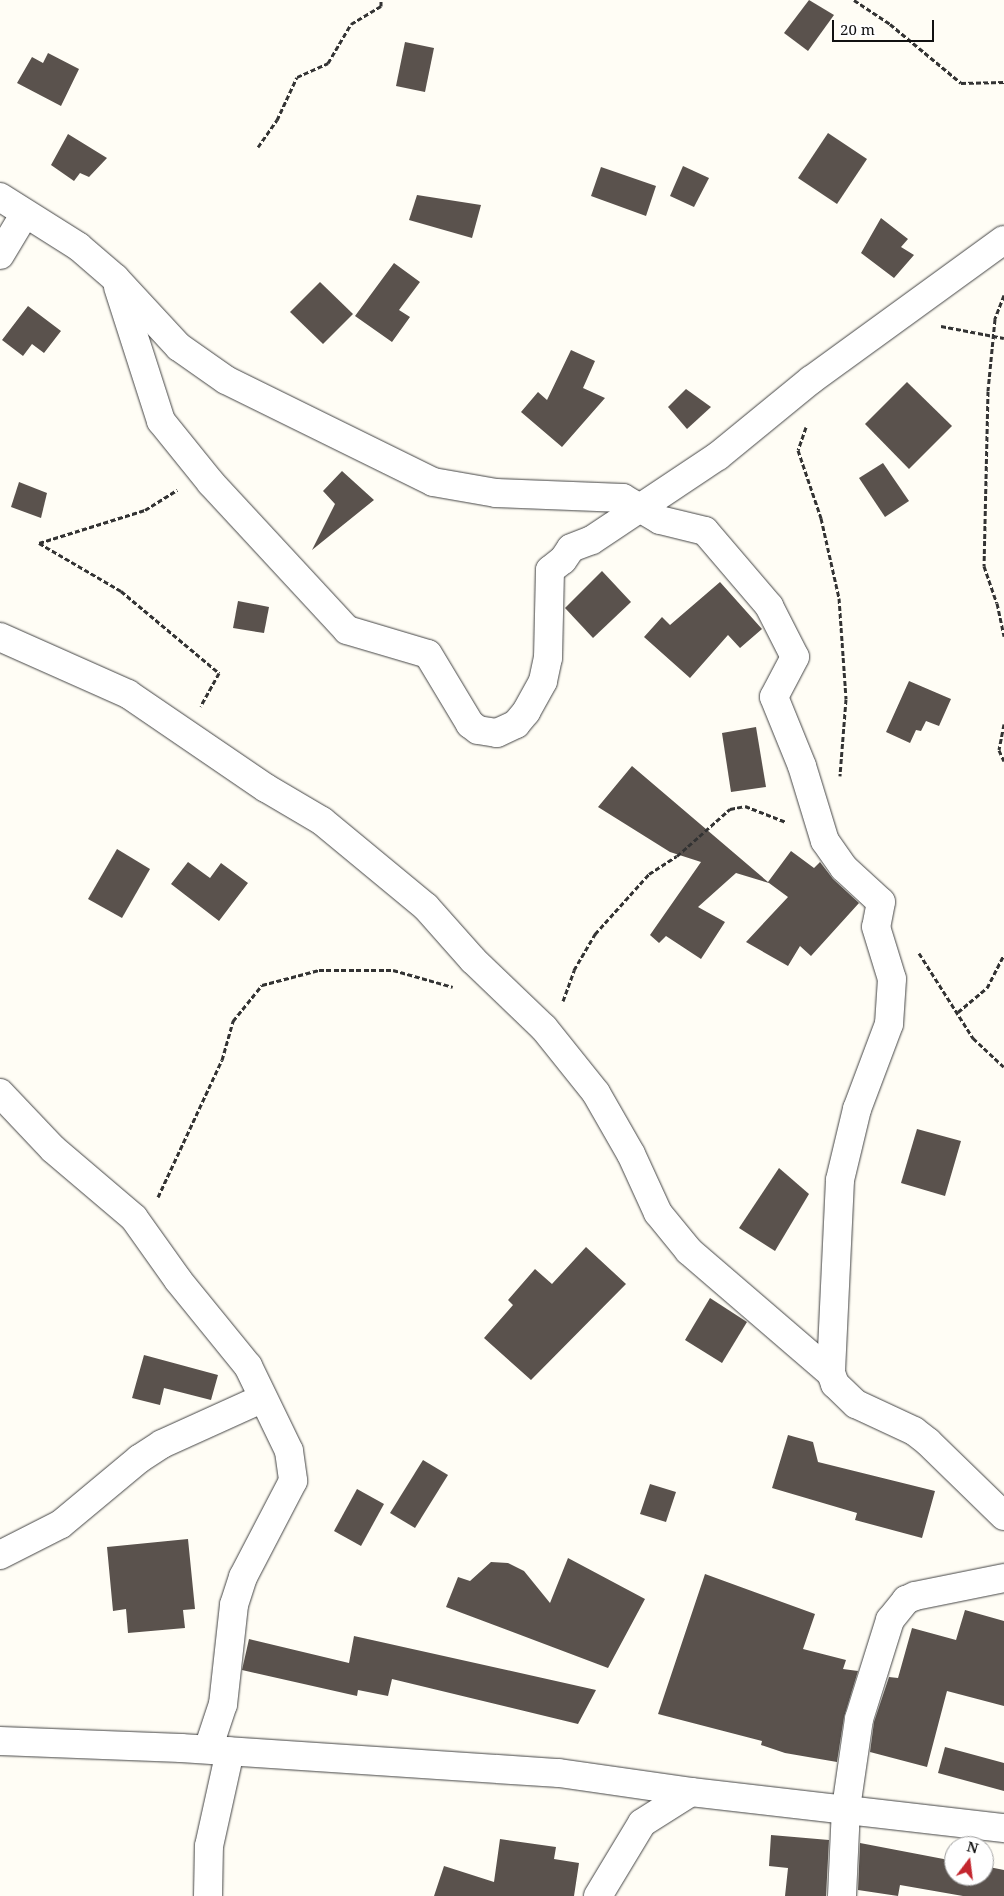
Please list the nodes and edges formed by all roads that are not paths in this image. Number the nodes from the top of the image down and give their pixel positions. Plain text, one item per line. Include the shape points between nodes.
1 (0, 197) edge
2 (24, 215) junction
3 (1004, 240) edge
4 (0, 256) edge
5 (115, 278) junction
6 (642, 507) junction
7 (0, 637) edge
8 (0, 1093) edge
9 (831, 1373) junction
10 (261, 1399) junction
11 (1004, 1516) edge
12 (0, 1555) edge
13 (1004, 1578) edge
14 (0, 1741) edge
15 (219, 1750) junction
16 (691, 1792) junction
17 (846, 1808) junction
18 (1004, 1828) edge
19 (208, 1896) edge
20 (598, 1896) edge
21 (842, 1896) edge

1 - 2 street
2 - 4 street
2 - 5 street via 79,247
3 - 6 street via 811,380 718,456
5 - 6 street via 179,347 226,380 434,482 496,493 623,498
5 - 6 street via 161,421 210,483 347,630 428,654 437,665 452,699 478,730 497,733 516,724 543,681 548,658 550,570 571,548 592,540
6 - 9 street via 660,520 705,530 769,606 795,657 774,697 802,766 825,842 844,868 881,902 876,927 892,979 889,1024 856,1109 840,1180
7 - 9 street via 128,694 266,788 322,821 426,907 560,1048 596,1093 631,1154 658,1213 689,1251
8 - 10 street via 40,1138 134,1218 248,1366
9 - 11 street via 835,1384 856,1404 914,1431 928,1442
10 - 12 street via 162,1444 61,1524
10 - 15 street via 289,1451 293,1481 243,1577 234,1605
13 - 17 street via 916,1596 906,1600 895,1611 859,1719
14 - 15 street
15 - 16 street via 559,1773
15 - 19 street via 209,1846
16 - 17 street
16 - 20 street via 642,1823
17 - 18 street
17 - 21 street

